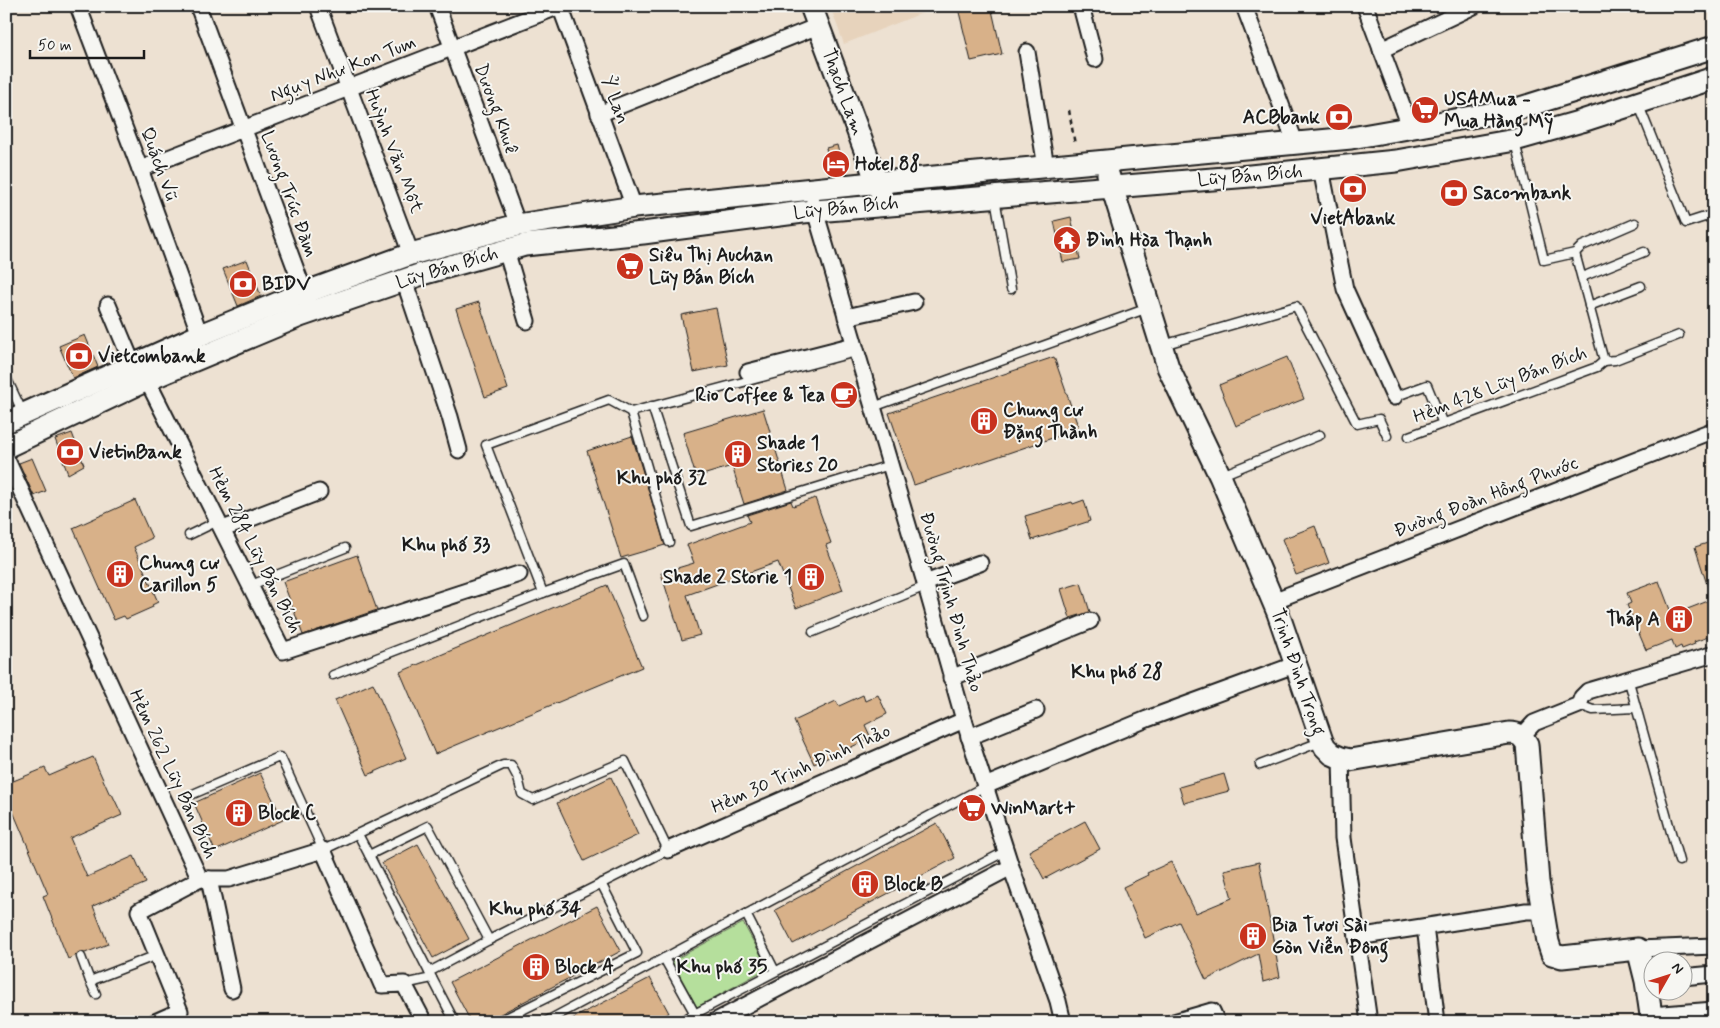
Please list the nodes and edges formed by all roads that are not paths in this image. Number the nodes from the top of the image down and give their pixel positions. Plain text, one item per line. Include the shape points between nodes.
1 (78, 6) edge
2 (198, 6) edge
3 (318, 6) edge
4 (437, 6) edge
5 (560, 6) edge
6 (811, 6) edge
7 (1081, 6) edge
8 (1244, 6) edge
9 (1365, 6) edge
10 (1474, 6) edge
11 (818, 26) junction
12 (1714, 47) edge
13 (452, 48) junction
14 (1381, 50) junction
15 (1027, 52) dead end
16 (1094, 58) dead end
17 (1626, 74) junction
18 (1714, 78) edge
19 (349, 88) junction
20 (1637, 102) junction
21 (599, 114) junction
22 (243, 129) junction
23 (1411, 129) junction
24 (1514, 140) junction
25 (1295, 142) junction
26 (1104, 162) junction
27 (1046, 167) junction
28 (140, 169) junction
29 (1321, 169) junction
30 (877, 182) junction
31 (1111, 187) junction
32 (809, 190) junction
33 (994, 196) junction
34 (886, 204) junction
35 (634, 208) junction
36 (814, 211) junction
37 (1714, 214) edge
38 (1635, 223) dead end
39 (518, 225) junction
40 (506, 250) junction
41 (1644, 252) dead end
42 (1576, 253) junction
43 (411, 254) junction
44 (1582, 277) junction
45 (404, 280) junction
46 (1640, 286) dead end
47 (1011, 290) dead end
48 (308, 302) junction
49 (914, 302) dead end
50 (108, 305) dead end
51 (1589, 306) junction
52 (1149, 308) junction
53 (846, 318) junction
54 (527, 321) dead end
55 (200, 335) junction
56 (1679, 335) dead end
57 (1161, 346) junction
58 (855, 348) junction
59 (1604, 361) junction
60 (140, 372) junction
61 (748, 372) dead end
62 (6, 377) edge
63 (1394, 396) joint
64 (652, 406) junction
65 (873, 407) junction
66 (631, 412) junction
67 (15, 418) edge
68 (1443, 424) junction
69 (1714, 430) edge
70 (1320, 435) dead end
71 (1387, 436) dead end
72 (1409, 436) dead end
73 (6, 447) edge
74 (459, 450) dead end
75 (6, 458) edge
76 (890, 465) junction
77 (1220, 476) junction
78 (319, 492) dead end
79 (220, 525) junction
80 (189, 535) dead end
81 (669, 542) dead end
82 (344, 548) dead end
83 (980, 563) dead end
84 (519, 574) dead end
85 (926, 584) junction
86 (250, 585) junction
87 (543, 593) junction
88 (1273, 601) junction
89 (643, 616) dead end
90 (1090, 621) dead end
91 (813, 632) dead end
92 (1714, 654) edge
93 (1297, 664) junction
94 (333, 675) dead end
95 (951, 678) junction
96 (1628, 678) junction
97 (1579, 705) junction
98 (1636, 708) junction
99 (1036, 710) dead end
100 (964, 720) junction
101 (1522, 736) junction
102 (969, 737) junction
103 (1322, 741) junction
104 (1341, 758) junction
105 (1260, 765) dead end
106 (985, 786) junction
107 (193, 794) dead end
108 (358, 834) junction
109 (323, 850) junction
110 (1006, 851) junction
111 (661, 853) junction
112 (369, 855) junction
113 (1679, 861) dead end
114 (1011, 867) junction
115 (204, 879) junction
116 (601, 883) junction
117 (1542, 911) junction
118 (746, 914) junction
119 (1425, 927) junction
120 (1357, 937) junction
121 (489, 940) junction
122 (1714, 946) edge
123 (1638, 949) junction
124 (158, 955) junction
125 (81, 957) dead end
126 (664, 958) junction
127 (1642, 961) edge
128 (775, 971) junction
129 (1714, 974) edge
130 (431, 975) junction
131 (1692, 976) edge
132 (90, 981) junction
133 (404, 984) junction
134 (232, 989) dead end
135 (96, 994) dead end
136 (1650, 1000) edge
137 (1714, 1010) edge
138 (695, 1014) junction
139 (1651, 1018) edge
140 (1366, 1021) edge
141 (155, 1022) edge
142 (424, 1022) edge
143 (455, 1022) edge
144 (498, 1022) edge
145 (545, 1022) edge
146 (679, 1022) edge
147 (714, 1022) edge
148 (1064, 1022) edge
149 (1174, 1022) edge
150 (1217, 1022) edge
151 (1437, 1022) edge

1 - 28 street, Quách Vũ
2 - 22 street, Lương Trúc Đàm
3 - 19 street, Huỳnh Văn Một
4 - 13 street, Dương Khuê
5 - 13 street, Ngụy Như Kon Tum
5 - 21 street, Ỷ Lan
6 - 11 main road, Thạch Lam
7 - 16 street
8 - 25 street
9 - 14 street
10 - 14 street
11 - 21 street
11 - 30 main road, Thạch Lam
12 - 17 main road, Lũy Bán Bích
13 - 19 street, Ngụy Như Kon Tum
13 - 39 street, Dương Khuê
14 - 23 street
15 - 27 street
17 - 20 main road
17 - 23 main road, Lũy Bán Bích via 1517,110
18 - 20 main road, Lũy Bán Bích
19 - 22 street, Ngụy Như Kon Tum
19 - 43 street, Huỳnh Văn Một
20 - 24 main road, Lũy Bán Bích
20 - 37 lane via 1686,223
21 - 35 street, Ỷ Lan
22 - 28 street, Ngụy Như Kon Tum
22 - 48 street, Lương Trúc Đàm
23 - 25 main road, Lũy Bán Bích
24 - 29 main road, Lũy Bán Bích via 1396,161
24 - 42 lane via 1544,260
25 - 26 main road, Lũy Bán Bích
26 - 27 main road, Lũy Bán Bích
26 - 31 main road, Trịnh Đình Trọng
27 - 30 main road, Lũy Bán Bích
28 - 55 street, Quách Vũ
29 - 31 main road, Lũy Bán Bích
29 - 63 street via 1345,289
30 - 32 main road, Lũy Bán Bích
30 - 34 main road, Thạch Lam
31 - 33 main road, Lũy Bán Bích
31 - 52 main road, Trịnh Đình Trọng
32 - 35 main road, Lũy Bán Bích
32 - 36 street, Đường Trịnh Đình Thảo
33 - 34 main road, Lũy Bán Bích
33 - 47 lane
34 - 36 main road, Lũy Bán Bích
35 - 39 main road, Lũy Bán Bích
36 - 40 main road, Lũy Bán Bích via 525,244
36 - 53 street, Đường Trịnh Đình Thảo
38 - 42 lane via 1582,246
39 - 43 main road, Lũy Bán Bích
40 - 45 main road, Lũy Bán Bích
40 - 54 street
41 - 44 lane
42 - 44 lane, Hẻm 428 Lũy Bán Bích
43 - 48 main road, Lũy Bán Bích
44 - 51 lane, Hẻm 428 Lũy Bán Bích
45 - 48 main road, Lũy Bán Bích
45 - 74 street
46 - 51 lane
48 - 55 main road, Lũy Bán Bích
48 - 60 main road, Lũy Bán Bích
49 - 53 street
50 - 60 street, Hẻm 284 Lũy Bán Bích
51 - 59 lane, Hẻm 428 Lũy Bán Bích
52 - 57 main road, Trịnh Đình Trọng
52 - 65 lane
53 - 58 street, Đường Trịnh Đình Thảo
55 - 60 main road, Lũy Bán Bích
56 - 59 lane via 1615,360
57 - 71 lane via 1296,306 1358,424 1379,418
57 - 77 main road, Trịnh Đình Trọng
58 - 61 street
58 - 64 lane
58 - 65 street, Đường Trịnh Đình Thảo
59 - 68 lane, Hẻm 428 Lũy Bán Bích via 1597,367
60 - 67 main road, Lũy Bán Bích
60 - 73 main road, Lũy Bán Bích
60 - 79 street, Hẻm 284 Lũy Bán Bích
62 - 67 lane
63 - 68 lane via 1427,385
64 - 66 lane
64 - 76 lane via 691,526
65 - 76 street, Đường Trịnh Đình Thảo
66 - 81 lane
66 - 87 lane via 608,400 486,445
68 - 72 lane, Hẻm 428 Lũy Bán Bích
69 - 88 street, Đường Đoàn Hồng Phước
70 - 77 lane
75 - 115 street, Hẻm 262 Lũy Bán Bích
76 - 85 street, Đường Trịnh Đình Thảo
77 - 88 main road, Trịnh Đình Trọng
78 - 79 street
79 - 80 lane
79 - 86 street, Hẻm 284 Lũy Bán Bích
82 - 86 lane
83 - 85 street
84 - 86 street, Hẻm 284 Lũy Bán Bích via 283,651
85 - 91 lane
85 - 95 street, Đường Trịnh Đình Thảo
87 - 89 lane via 624,564
87 - 94 lane
88 - 93 main road, Trịnh Đình Trọng
90 - 95 street
92 - 96 street
93 - 103 main road, Trịnh Đình Trọng
93 - 106 street via 1147,719
95 - 100 street, Đường Trịnh Đình Thảo
96 - 97 street via 1588,691
96 - 98 lane
97 - 98 lane via 1593,710
97 - 101 street via 1534,723
98 - 113 lane
99 - 102 street
100 - 102 street, Đường Trịnh Đình Thảo
100 - 111 street, Hẻm 30 Trịnh Đình Thảo
101 - 104 main road via 1510,733 1360,759
101 - 117 main road via 1527,744
102 - 106 street, Đường Trịnh Đình Thảo
103 - 104 main road, Trịnh Đình Trọng via 1332,754
103 - 105 lane
104 - 120 street via 1343,838
106 - 110 street, Đường Trịnh Đình Thảo
106 - 118 lane
107 - 109 lane via 279,757
108 - 109 lane
108 - 111 lane via 508,764 515,770 522,794 533,800 625,761
108 - 112 lane
109 - 115 street, Hẻm 262 Lũy Bán Bích via 229,879
109 - 133 street via 382,985
110 - 114 street, Đường Trịnh Đình Thảo
110 - 128 lane
111 - 116 lane
112 - 121 lane via 428,826
112 - 130 lane
114 - 147 street
114 - 148 street, Đường Trịnh Đình Thảo
115 - 124 street via 139,911
115 - 134 street
116 - 121 lane
116 - 144 lane via 637,952
117 - 119 street
117 - 123 main road via 1552,954 1562,957
118 - 126 lane
118 - 128 lane
119 - 120 street
119 - 151 street
120 - 140 street
121 - 130 lane
122 - 123 street
123 - 127 main road
124 - 132 lane
124 - 141 street via 180,1011
125 - 132 lane
126 - 138 lane
126 - 145 lane
128 - 138 lane
129 - 131 street
130 - 133 lane
130 - 143 lane
132 - 135 lane
133 - 142 street
136 - 139 main road
137 - 139 street
138 - 146 lane
149 - 150 street via 1212,1011

